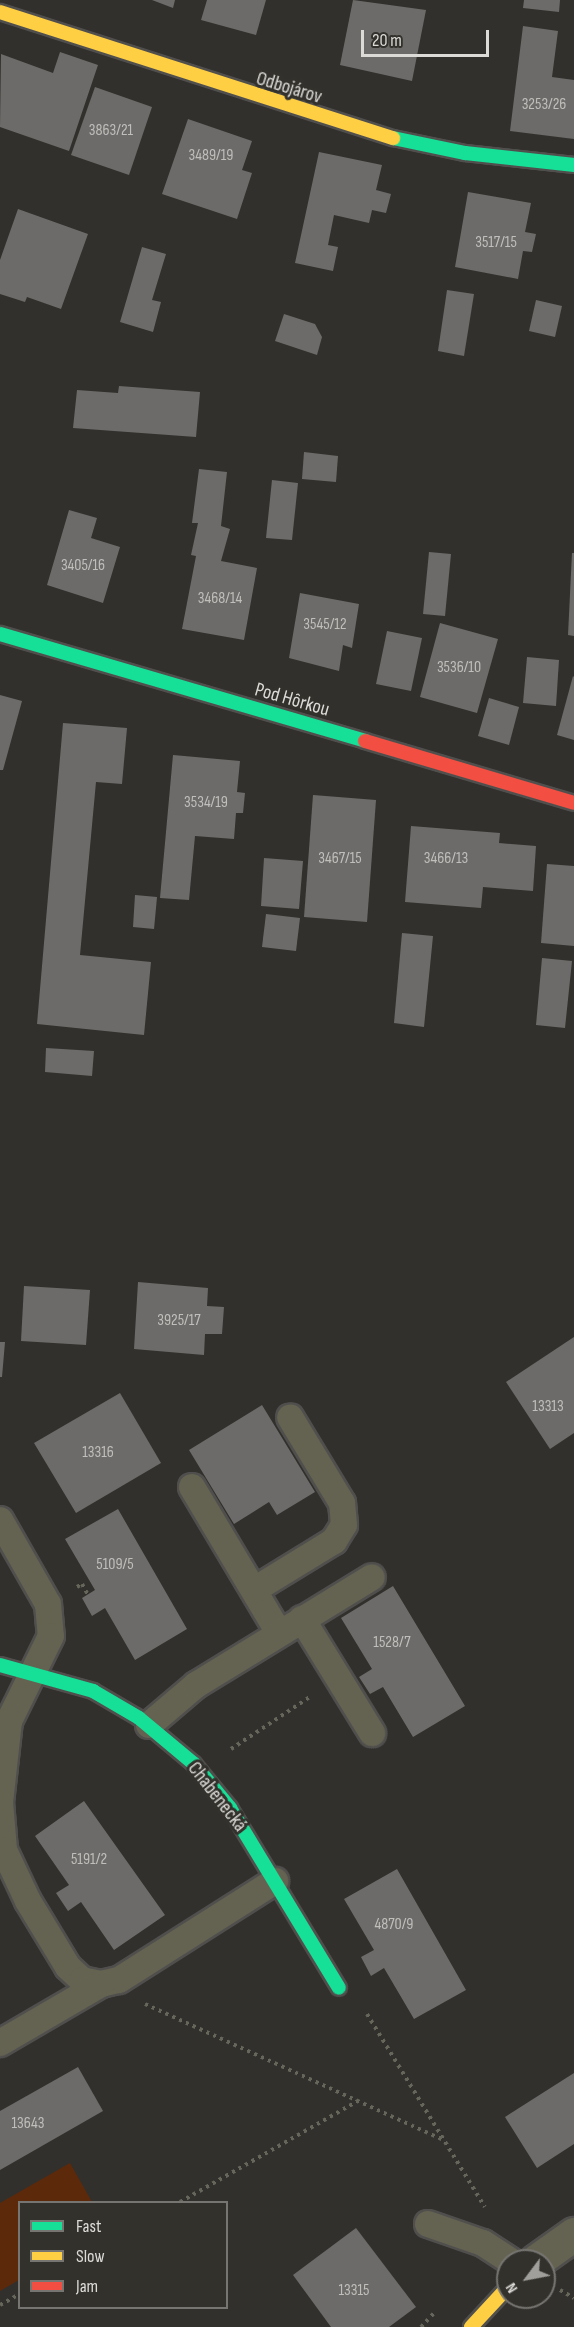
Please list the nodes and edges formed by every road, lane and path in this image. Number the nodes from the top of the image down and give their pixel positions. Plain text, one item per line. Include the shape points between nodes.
1 (0, 12) edge
2 (574, 165) edge
3 (0, 634) edge
4 (574, 803) edge
5 (290, 1417) dead end
6 (192, 1487) dead end
7 (0, 1520) edge
8 (372, 1577) dead end
9 (254, 1590) junction
10 (302, 1619) junction
11 (279, 1633) junction
12 (0, 1665) edge
13 (34, 1672) junction
14 (301, 1703) dead end
15 (5, 1725) edge
16 (149, 1725) junction
17 (254, 1732) dead end
18 (372, 1732) dead end
19 (274, 1881) junction
20 (101, 1984) junction
21 (339, 1988) joint
22 (0, 2043) edge
23 (359, 2100) junction
24 (444, 2140) junction
25 (182, 2201) edge
26 (490, 2214) dead end
27 (428, 2224) dead end
28 (574, 2234) edge
29 (553, 2249) edge
30 (496, 2251) edge
31 (18, 2295) edge
32 (496, 2300) edge
33 (0, 2305) edge
34 (471, 2327) edge

1 - 2 street, Odbojárov via 372,134 465,153
3 - 4 street, Pod Hôrkou
5 - 9 lane via 342,1503 344,1525 334,1541
6 - 9 lane
7 - 13 lane via 48,1604 51,1636
8 - 10 lane
9 - 11 lane
10 - 11 lane
10 - 18 lane
11 - 16 lane via 196,1685
12 - 13 street, Chabenecká
13 - 15 lane
13 - 16 street, Chabenecká via 93,1691
14 - 17 path
15 - 20 lane via 0,1802 4,1850 17,1882 68,1967 82,1980
16 - 19 street, Chabenecká via 194,1764 216,1790
19 - 20 lane via 119,1980
19 - 21 street, Chabenecká
20 - 22 lane
20 - 23 path
21 - 24 path via 355,1995
23 - 24 path
23 - 25 path
24 - 26 path
27 - 30 lane
28 - 29 street
31 - 33 path
32 - 34 street

